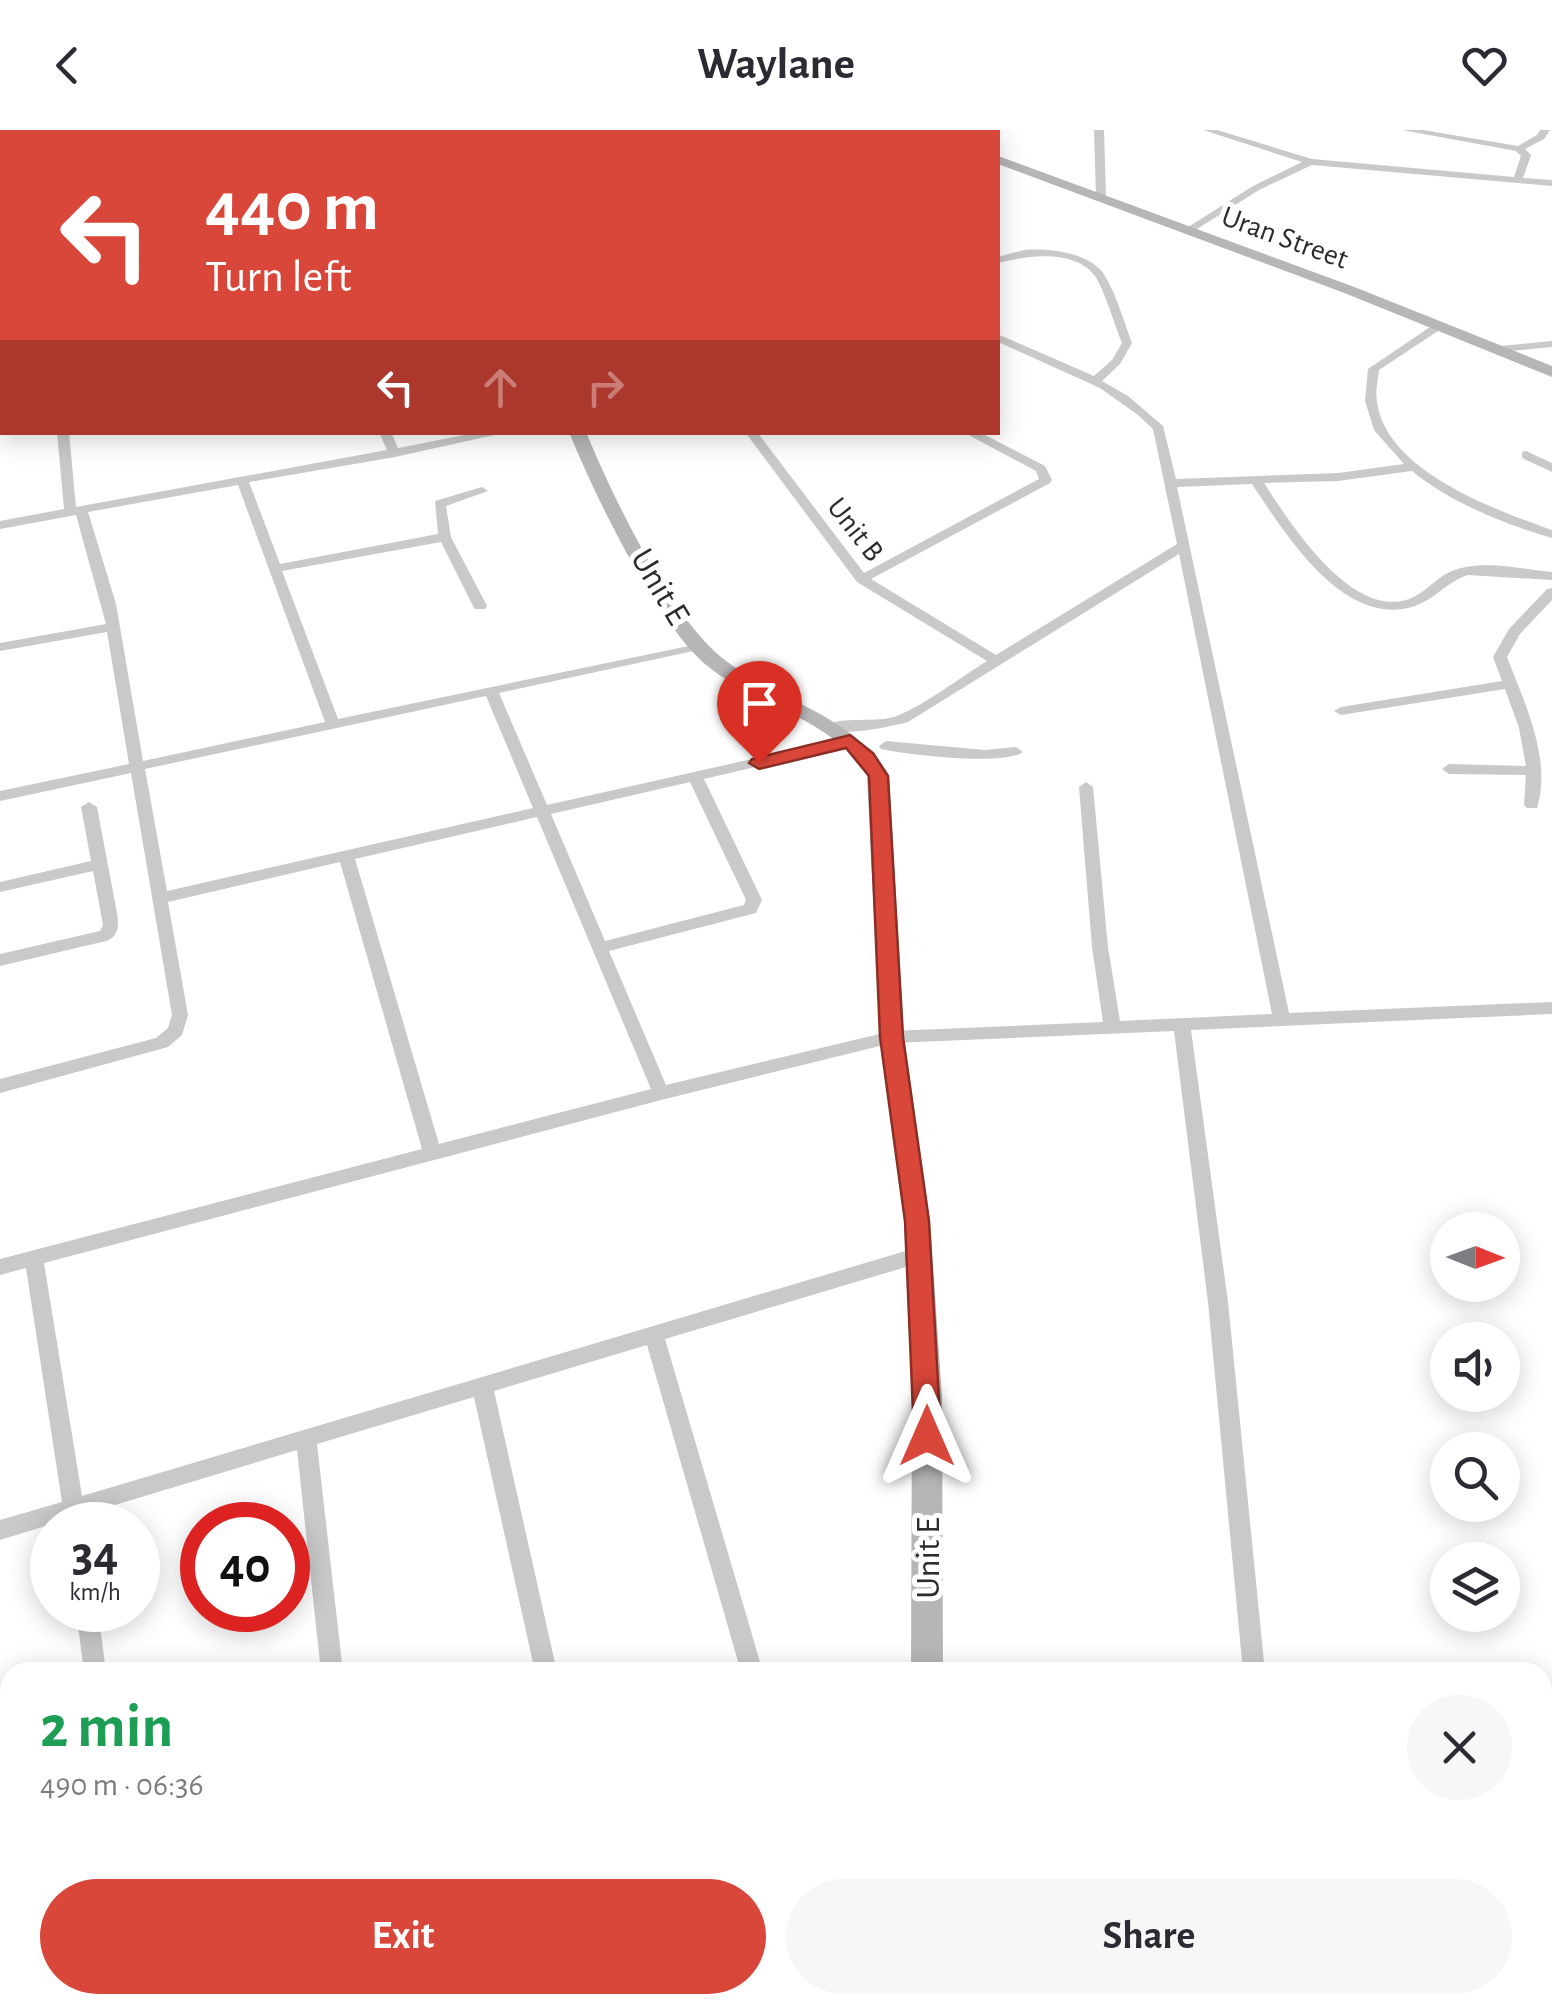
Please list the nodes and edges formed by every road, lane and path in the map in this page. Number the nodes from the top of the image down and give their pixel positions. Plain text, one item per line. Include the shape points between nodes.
1 (1099, 130) edge
2 (1208, 130) edge
3 (1262, 130) edge
4 (1407, 130) edge
5 (1545, 130) edge
6 (1242, 142) junction
7 (1519, 149) junction
8 (1311, 162) junction
9 (1001, 164) edge
10 (1518, 180) junction
11 (1552, 184) edge
12 (1104, 200) junction
13 (1189, 231) junction
14 (1000, 259) edge
15 (1440, 325) junction
16 (1000, 339) edge
17 (1552, 344) edge
18 (1501, 349) junction
19 (1552, 372) edge
20 (1094, 381) junction
21 (63, 435) edge
22 (386, 435) edge
23 (487, 435) edge
24 (579, 435) edge
25 (753, 435) edge
26 (973, 435) edge
27 (394, 453) junction
28 (1526, 455) dead end
29 (1412, 467) junction
30 (1552, 468) edge
31 (243, 482) junction
32 (1257, 482) junction
33 (1173, 483) junction
34 (482, 491) dead end
35 (75, 511) junction
36 (0, 525) edge
37 (1552, 534) edge
38 (445, 536) junction
39 (1184, 544) junction
40 (277, 568) junction
41 (1552, 576) edge
42 (862, 579) junction
43 (1552, 592) edge
44 (480, 606) dead end
45 (114, 626) junction
46 (698, 646) junction
47 (0, 648) edge
48 (996, 661) junction
49 (1509, 684) junction
50 (491, 690) junction
51 (1341, 711) dead end
52 (903, 719) junction
53 (333, 725) junction
54 (840, 734) junction
55 (886, 746) junction
56 (1016, 752) dead end
57 (140, 766) junction
58 (1449, 769) dead end
59 (1536, 770) junction
60 (695, 776) junction
61 (878, 776) junction
62 (1086, 787) dead end
63 (0, 796) edge
64 (1532, 805) dead end
65 (89, 808) dead end
66 (540, 810) junction
67 (346, 855) junction
68 (98, 865) junction
69 (0, 887) edge
70 (162, 898) junction
71 (599, 948) junction
72 (0, 960) edge
73 (1552, 1008) edge
74 (1282, 1021) junction
75 (1182, 1023) junction
76 (1112, 1026) junction
77 (892, 1037) junction
78 (0, 1086) edge
79 (661, 1093) junction
80 (432, 1155) junction
81 (919, 1255) junction
82 (34, 1258) junction
83 (0, 1267) edge
84 (654, 1334) junction
85 (482, 1386) junction
86 (306, 1439) junction
87 (73, 1502) edge
88 (117, 1502) edge
89 (30, 1524) edge
90 (0, 1530) edge
91 (90, 1632) edge
92 (94, 1662) edge
93 (331, 1662) edge
94 (544, 1662) edge
95 (749, 1662) edge
96 (927, 1662) edge
97 (1253, 1662) edge

1 - 12 street
2 - 6 street
3 - 6 street
4 - 7 street
5 - 7 street
6 - 8 street
7 - 10 street via 1526,155
8 - 10 street
8 - 13 street
9 - 12 street, Uran Street
10 - 11 street
12 - 13 street, Uran Street
13 - 15 street, Uran Street
14 - 20 street via 1037,250 1099,274 1126,343
15 - 18 street, Uran Street
15 - 29 street via 1372,374 1376,427
16 - 20 street
17 - 18 street
18 - 19 street, Uran Street
20 - 33 street via 1159,428
21 - 35 street
22 - 27 street
23 - 27 street
24 - 46 street, Unit E
25 - 42 street, Unit B
26 - 42 street via 1046,480
27 - 31 street
28 - 30 street
29 - 32 street
29 - 37 street
31 - 35 street
31 - 40 street
32 - 33 street
32 - 41 street via 1342,588 1364,602 1420,600 1467,570
33 - 39 street
34 - 38 street via 439,504
35 - 36 street
35 - 45 street
38 - 40 street
38 - 44 street
39 - 48 street
39 - 74 street
40 - 53 street
42 - 48 street, Unit B
43 - 49 street via 1505,645 1500,658
45 - 47 street
45 - 57 street
46 - 50 street
46 - 54 street, Unit E via 723,668
48 - 52 street
49 - 51 street
49 - 59 street via 1523,709
50 - 53 street
50 - 66 street
52 - 54 street
52 - 55 street
53 - 57 street
54 - 60 street
54 - 61 street, Unit E
55 - 56 street
55 - 61 street
57 - 63 street
57 - 70 street
58 - 59 street
59 - 64 street
60 - 66 street
60 - 71 street via 754,900 750,908
61 - 77 street, Unit E
62 - 76 street
65 - 68 street
66 - 67 street
66 - 71 street
67 - 70 street
67 - 80 street
68 - 69 street
68 - 72 street via 109,913 106,935
70 - 78 street via 180,1015 176,1031 133,1053
71 - 79 street
73 - 74 street
74 - 75 street
75 - 76 street
75 - 97 street
76 - 77 street
77 - 79 street
77 - 81 street, Unit E
79 - 80 street
80 - 82 street
81 - 84 street
81 - 96 street, Unit E via 928,1397
82 - 83 street
82 - 87 street
84 - 85 street
84 - 95 street
85 - 86 street
85 - 94 street
86 - 88 street
86 - 93 street
89 - 90 street
91 - 92 street

